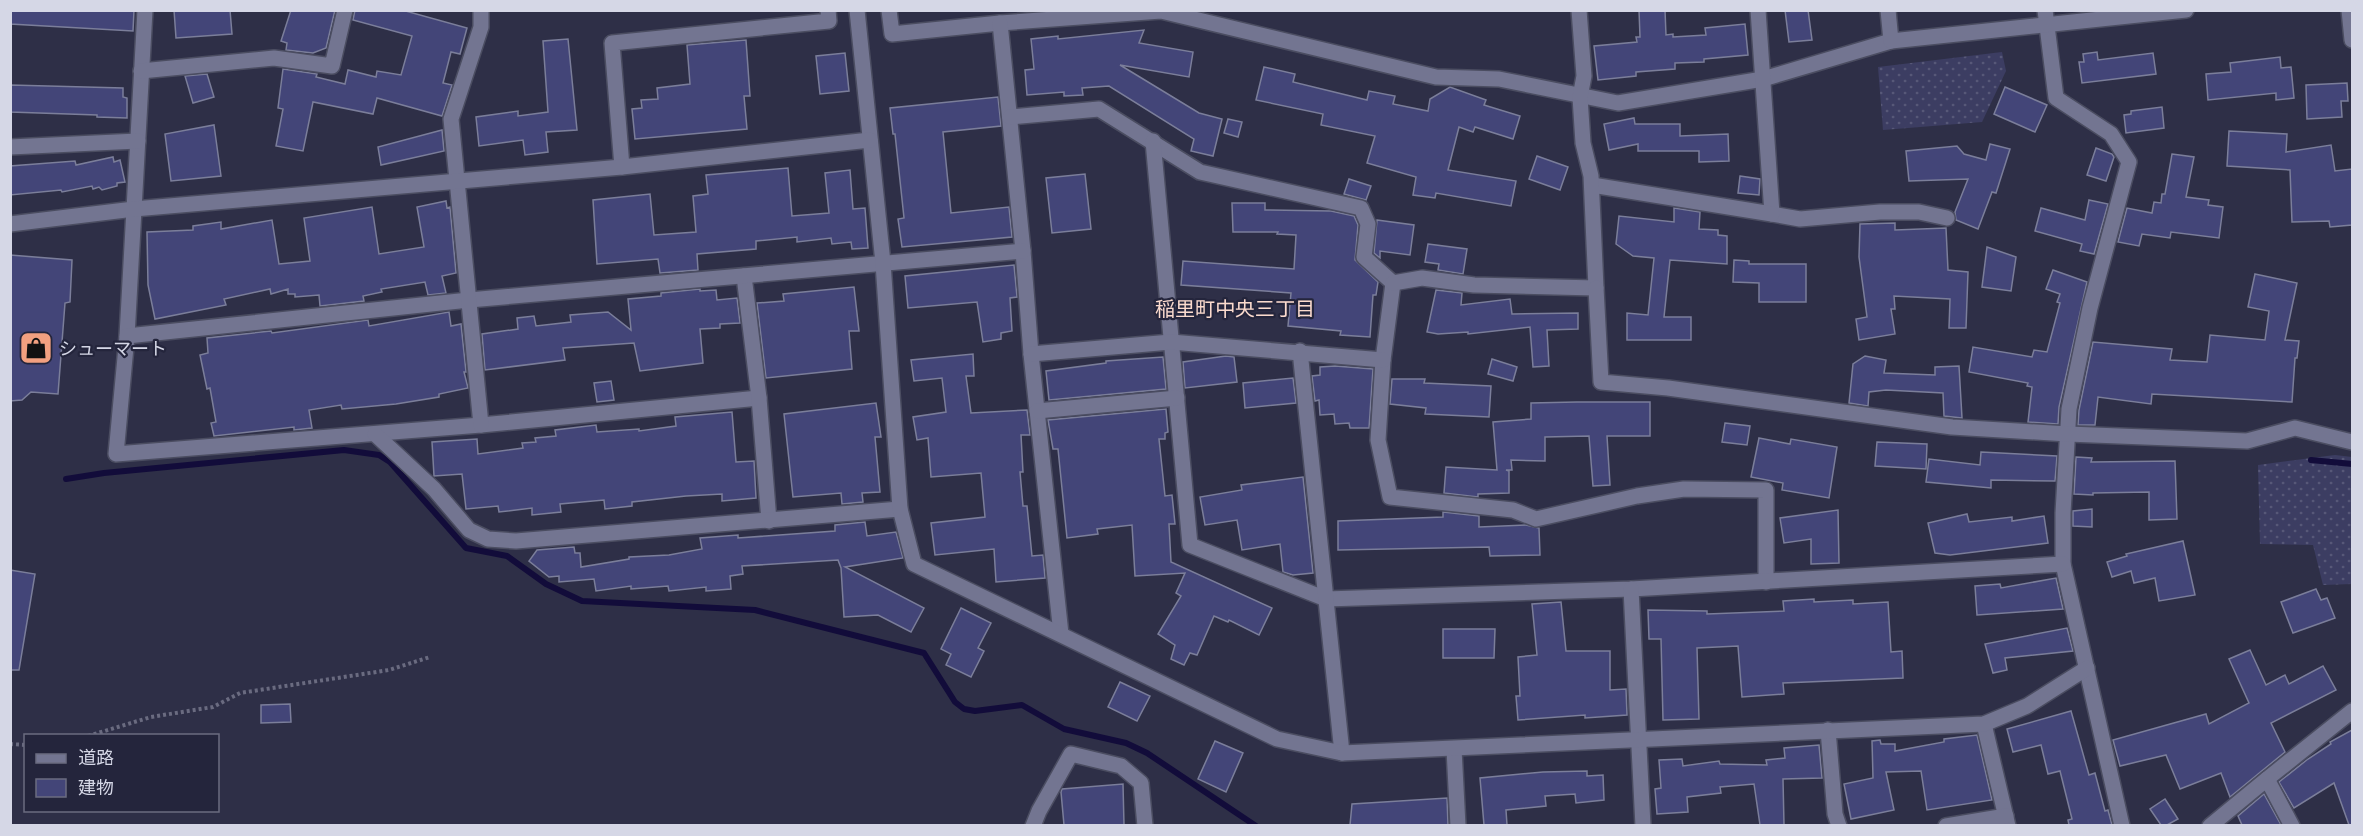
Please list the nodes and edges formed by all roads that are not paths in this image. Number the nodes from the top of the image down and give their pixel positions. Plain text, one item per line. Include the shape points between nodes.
1 (146, 10) edge
2 (345, 10) edge
3 (481, 10) edge
4 (828, 10) edge
5 (857, 10) edge
6 (889, 10) edge
7 (1579, 10) edge
8 (1758, 10) edge
9 (1888, 10) edge
10 (2186, 10) edge
11 (2349, 10) edge
12 (2046, 18) edge
13 (1000, 23) junction
14 (2352, 40) edge
15 (1892, 41) junction
16 (141, 71) junction
17 (1763, 79) junction
18 (1580, 97) junction
19 (1010, 117) junction
20 (870, 140) junction
21 (138, 141) junction
22 (1153, 141) junction
23 (10, 147) edge
24 (622, 167) junction
25 (458, 181) junction
26 (1592, 185) junction
27 (134, 209) junction
28 (1772, 214) junction
29 (1947, 218) dead end
30 (10, 224) edge
31 (1023, 251) junction
32 (883, 263) junction
33 (744, 276) junction
34 (1393, 283) junction
35 (1596, 288) junction
36 (469, 300) junction
37 (127, 336) junction
38 (1171, 342) junction
39 (1300, 351) junction
40 (1030, 354) junction
41 (1383, 360) junction
42 (759, 398) junction
43 (1176, 398) junction
44 (1037, 411) junction
45 (481, 425) junction
46 (375, 434) junction
47 (2068, 434) junction
48 (2352, 442) edge
49 (900, 509) junction
50 (769, 521) junction
51 (2063, 564) junction
52 (1766, 582) junction
53 (1631, 589) junction
54 (1326, 599) junction
55 (1061, 634) junction
56 (2087, 668) junction
57 (2352, 711) edge
58 (1984, 724) junction
59 (1828, 730) junction
60 (1640, 739) junction
61 (1454, 749) junction
62 (1342, 753) junction
63 (2267, 779) junction
64 (2007, 821) edge
65 (1033, 825) edge
66 (1145, 825) edge
67 (1458, 825) edge
68 (1643, 825) edge
69 (1839, 825) edge
70 (1946, 825) edge
71 (2122, 825) edge
72 (2210, 825) edge
73 (2292, 825) edge

1 - 16 street
2 - 16 street via 332,66 274,58
3 - 25 street via 481,27 451,119
4 - 24 street via 829,21 612,43
5 - 20 street
6 - 13 street via 892,34
7 - 18 street via 1584,76
8 - 17 street
9 - 15 street
10 - 12 street
11 - 14 street
12 - 15 street
12 - 47 street via 2056,98 2111,134 2129,162 2090,308 2069,409
13 - 18 street via 1161,11 1436,77 1499,79
13 - 19 street
15 - 17 street
16 - 21 street
17 - 18 street via 1618,103
17 - 28 street
18 - 26 street via 1583,143
19 - 22 street via 1099,109
19 - 31 street
20 - 24 street
20 - 32 street
21 - 23 street
21 - 27 street
22 - 34 street via 1200,172 1361,208 1368,224 1364,257
22 - 38 street
24 - 25 street
25 - 27 street
25 - 36 street
26 - 28 street
26 - 35 street
27 - 30 street
27 - 37 street
28 - 29 street via 1800,219 1919,212
31 - 32 street
31 - 40 street
32 - 33 street
32 - 49 street
33 - 36 street
33 - 42 street
34 - 35 street via 1422,278 1474,285
34 - 41 street
35 - 47 street via 1601,382 1668,387 1952,427
36 - 37 street
36 - 45 street
37 - 46 street via 116,454
38 - 39 street
38 - 40 street
38 - 43 street
39 - 41 street
39 - 54 street
40 - 44 street
41 - 52 street via 1378,440 1390,497 1513,510 1536,519 1684,489 1766,490
42 - 45 street
42 - 50 street
43 - 44 street
43 - 54 street via 1190,545
44 - 55 street
45 - 46 street
46 - 50 street via 434,489 469,530 488,539 516,541
47 - 48 street via 2247,441 2295,428
47 - 51 street
49 - 50 street
49 - 55 street via 914,564
51 - 52 street
51 - 56 street
52 - 53 street
53 - 54 street
53 - 60 street
54 - 62 street
55 - 62 street via 1277,740
56 - 58 street via 2027,706
56 - 71 street
57 - 63 street
58 - 59 street
58 - 64 street
59 - 60 street
59 - 69 street
60 - 61 street
60 - 68 street
61 - 62 street
61 - 67 street
63 - 72 street
63 - 73 street
64 - 70 street
65 - 66 street via 1071,754 1121,766 1141,783

